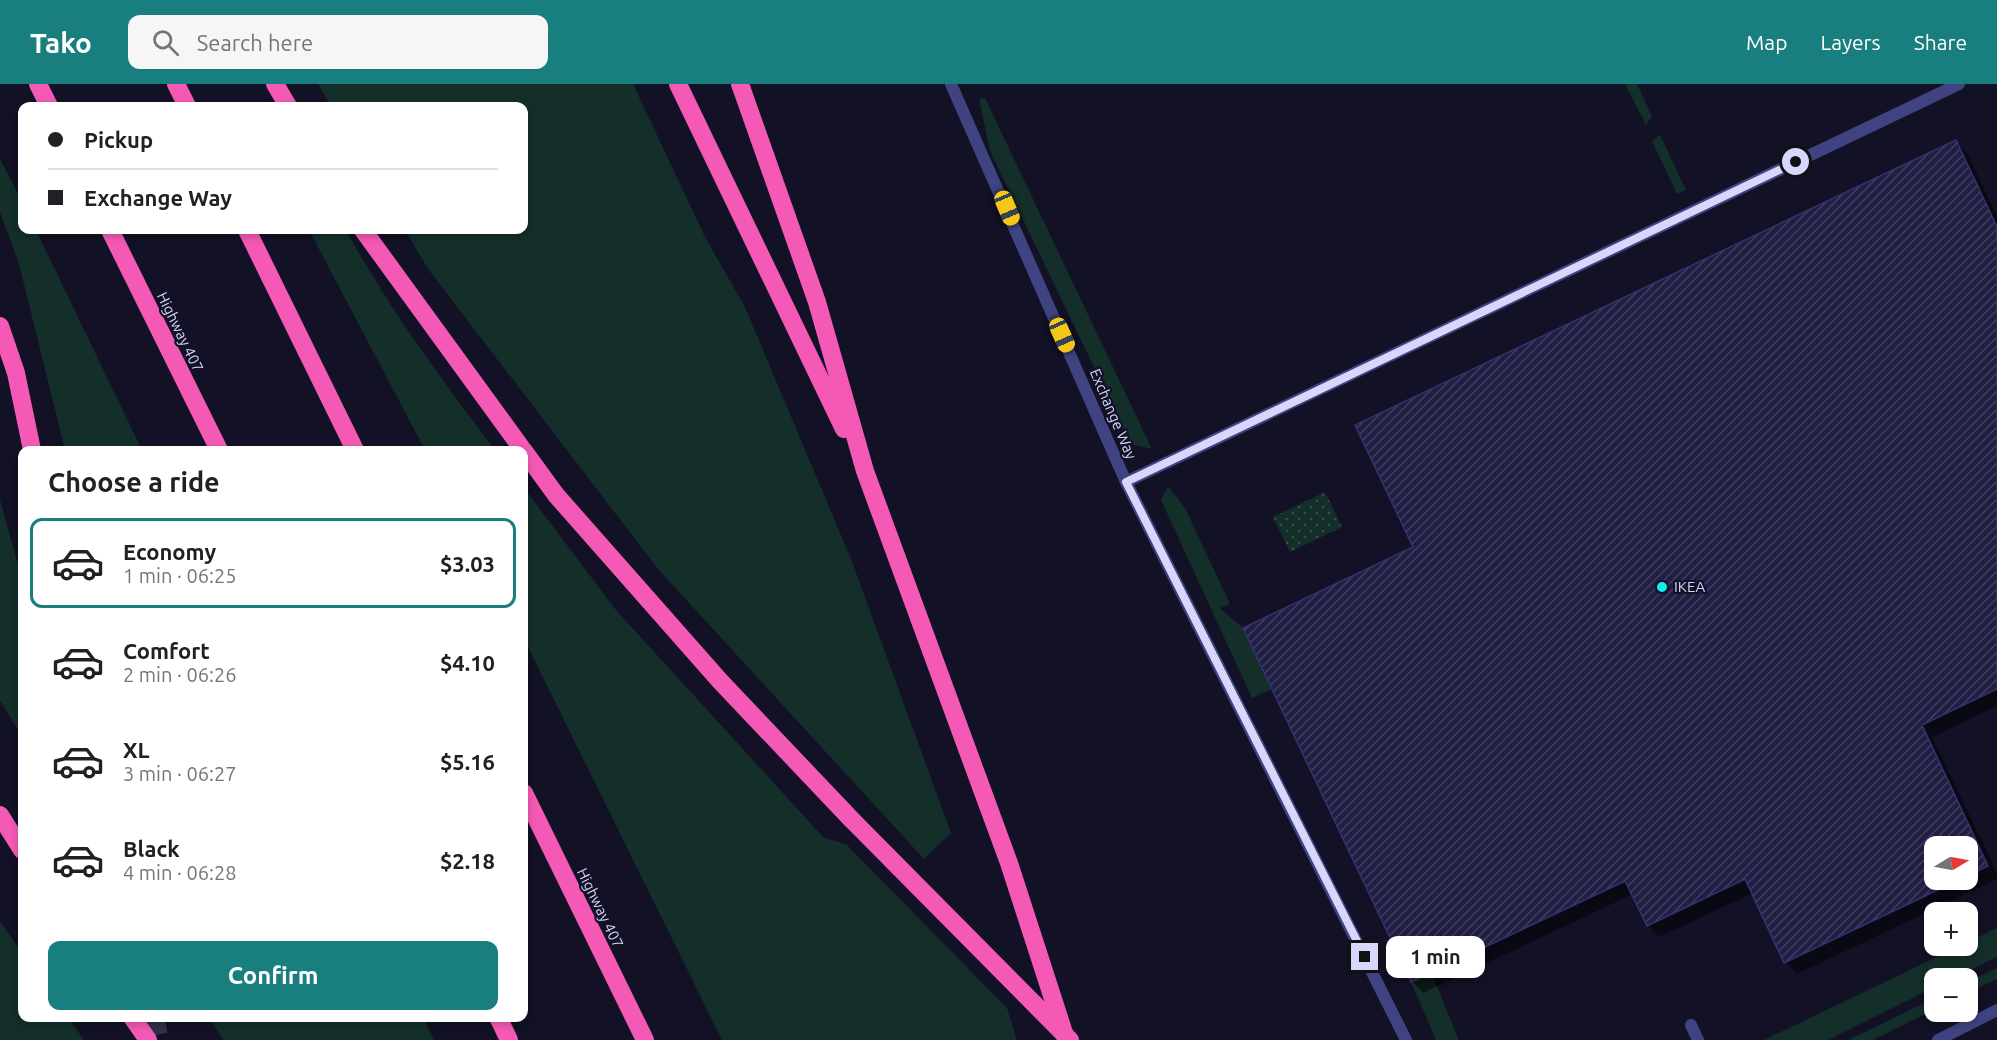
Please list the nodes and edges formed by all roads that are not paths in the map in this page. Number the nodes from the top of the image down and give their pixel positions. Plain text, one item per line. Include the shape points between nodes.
1 (38, 84) edge
2 (176, 84) edge
3 (275, 84) edge
4 (678, 84) edge
5 (740, 84) edge
6 (951, 84) edge
7 (1959, 84) edge
8 (47, 102) edge
9 (185, 102) edge
10 (286, 102) edge
11 (112, 234) edge
12 (249, 234) edge
13 (366, 234) edge
14 (0, 326) edge
15 (31, 446) edge
16 (217, 446) edge
17 (353, 446) edge
18 (520, 446) edge
19 (528, 457) edge
20 (865, 471) junction
21 (1126, 482) junction
22 (528, 801) edge
23 (0, 815) edge
24 (18, 844) edge
25 (1997, 1010) edge
26 (135, 1022) edge
27 (500, 1022) edge
28 (1691, 1025) dead end
29 (147, 1040) edge
30 (509, 1040) edge
31 (645, 1040) edge
32 (1068, 1040) edge
33 (1406, 1040) edge
34 (1698, 1040) edge
35 (1938, 1040) edge

1 - 8 highway
2 - 9 highway
3 - 10 highway
4 - 20 highway
5 - 20 highway via 817,302
6 - 21 street, Exchange Way
7 - 21 street
11 - 16 highway, Highway 407
12 - 17 highway
13 - 18 highway
14 - 15 highway via 16,373
19 - 32 highway, bridge via 556,495 712,672
20 - 32 highway via 1009,862
21 - 33 street, Exchange Way
22 - 31 highway, Highway 407
23 - 24 highway
25 - 35 street
26 - 29 highway
27 - 30 highway
28 - 34 street

